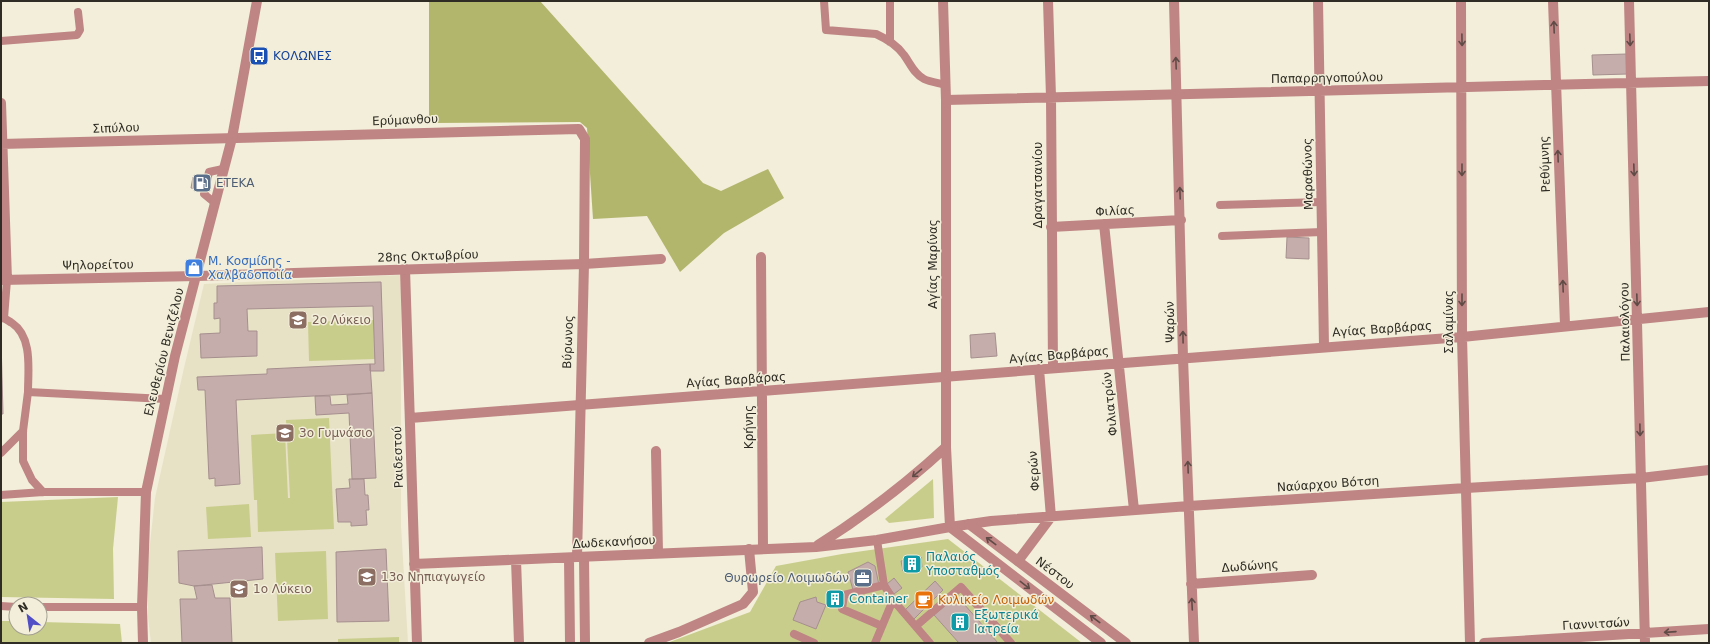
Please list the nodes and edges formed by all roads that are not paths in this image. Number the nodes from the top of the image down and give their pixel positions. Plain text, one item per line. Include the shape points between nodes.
1 (257, 1) edge
2 (824, 1) edge
3 (890, 1) edge
4 (943, 1) edge
5 (1048, 1) edge
6 (1174, 1) edge
7 (1318, 1) edge
8 (1461, 1) edge
9 (1553, 1) edge
10 (1629, 1) edge
11 (78, 12) dead end
12 (1, 41) edge
13 (890, 42) junction
14 (1709, 81) edge
15 (1632, 83) junction
16 (946, 84) junction
17 (1555, 85) junction
18 (1462, 87) junction
19 (1319, 91) junction
20 (1177, 94) junction
21 (1051, 97) junction
22 (946, 100) junction
23 (1, 103) edge
24 (579, 129) joint
25 (232, 138) junction
26 (2, 144) edge
27 (1321, 202) junction
28 (1220, 205) dead end
29 (1181, 220) junction
30 (1104, 224) junction
31 (1051, 227) junction
32 (1322, 232) junction
33 (1222, 236) dead end
34 (761, 256) dead end
35 (661, 259) dead end
36 (584, 264) junction
37 (405, 270) junction
38 (197, 276) junction
39 (4, 280) edge
40 (1709, 312) edge
41 (3, 318) edge
42 (1638, 319) junction
43 (1565, 325) junction
44 (1462, 337) junction
45 (1324, 346) junction
46 (1183, 358) junction
47 (1119, 363) junction
48 (1053, 368) junction
49 (1039, 369) junction
50 (946, 377) junction
51 (762, 391) junction
52 (28, 392) junction
53 (165, 399) junction
54 (580, 405) junction
55 (410, 418) junction
56 (23, 431) junction
57 (946, 447) junction
58 (656, 452) dead end
59 (1, 453) edge
60 (1709, 470) edge
61 (1641, 478) junction
62 (1466, 488) junction
63 (43, 492) junction
64 (146, 492) junction
65 (1, 495) edge
66 (1189, 506) junction
67 (1134, 510) junction
68 (1051, 517) junction
69 (969, 524) junction
70 (950, 527) junction
71 (878, 540) junction
72 (816, 547) junction
73 (763, 548) junction
74 (749, 549) junction
75 (658, 553) junction
76 (577, 557) junction
77 (516, 560) junction
78 (1018, 561) junction
79 (414, 564) junction
80 (1312, 575) dead end
81 (1191, 584) junction
82 (884, 585) junction
83 (893, 600) junction
84 (48, 607) edge
85 (142, 607) junction
86 (882, 626) junction
87 (916, 626) junction
88 (1709, 629) edge
89 (794, 634) dead end
90 (1645, 639) edge
91 (143, 643) edge
92 (417, 643) edge
93 (519, 643) edge
94 (570, 643) edge
95 (585, 643) edge
96 (649, 643) edge
97 (814, 643) edge
98 (875, 643) edge
99 (930, 643) edge
100 (1011, 643) edge
101 (1100, 643) edge
102 (1126, 643) edge
103 (1194, 643) edge
104 (1470, 643) edge
105 (1484, 643) edge

1 - 25 street, Ελευθερίου Βενιζέλου
2 - 13 lane via 826,30 876,34
3 - 13 lane
4 - 16 street, Αγίας Μαρίνας
5 - 21 street, Δραγατσανίου
20 -> 6 street, Ψαρών
7 - 19 street, Μαραθώνος
8 -> 18 street, Σαλαμίνας
17 -> 9 street, Ρεθύμνης
10 -> 15 street, Παλαιολόγου
11 - 12 lane via 80,30 74,36
13 - 16 lane via 904,54 925,80
14 - 15 street, Παπαρρηγοπούλου
15 - 17 street, Παπαρρηγοπούλου
15 -> 42 street, Παλαιολόγου
16 - 22 street, Αγίας Μαρίνας
17 - 18 street, Παπαρρηγοπούλου
43 -> 17 street, Ρεθύμνης
18 - 19 street, Παπαρρηγοπούλου
18 -> 44 street, Σαλαμίνας
19 - 20 street, Παπαρρηγοπούλου
19 - 27 street, Μαραθώνος
20 - 21 street, Παπαρρηγοπούλου
29 -> 20 street, Ψαρών
21 - 22 street, Παπαρρηγοπούλου
21 - 31 street, Δραγατσανίου
22 - 50 street, Αγίας Μαρίνας
23 - 26 street
24 - 25 street, Ερύμανθου
24 - 36 street, Βύρωνος via 585,139
25 - 26 street, Σιπύλου
25 - 38 street, Ελευθερίου Βενιζέλου
26 - 39 street
27 - 28 lane
27 - 32 street, Μαραθώνος
29 - 30 street, Φιλίας
46 -> 29 street, Ψαρών
30 - 31 street, Φιλίας
30 - 47 street, Φιλιατρών
31 - 48 street, Δραγατσανίου
32 - 33 lane
32 - 45 street, Μαραθώνος
34 - 51 street, Κρήνης
35 - 36 street, 28ης Οκτωβρίου
36 - 37 street, 28ης Οκτωβρίου
36 - 54 street, Βύρωνος
37 - 38 street, 28ης Οκτωβρίου
37 - 55 street, Ραιδεστού
38 - 39 street, Ψηλορείτου
38 - 53 street, Ελευθερίου Βενιζέλου
39 - 41 lane
40 - 42 street, Αγίας Βαρβάρας
41 - 52 lane via 15,325 28,348
42 - 43 street, Αγίας Βαρβάρας
42 -> 61 street, Παλαιολόγου
43 - 44 street, Αγίας Βαρβάρας
44 - 45 street, Αγίας Βαρβάρας
44 - 62 street, Σαλαμίνας
45 - 46 street, Αγίας Βαρβάρας
46 - 47 street, Αγίας Βαρβάρας
66 -> 46 street, Ψαρών
47 - 48 street, Αγίας Βαρβάρας
47 - 67 street, Φιλιατρών
48 - 49 street, Αγίας Βαρβάρας
49 - 50 street, Αγίας Βαρβάρας
49 - 68 street, Φερών
50 - 51 street, Αγίας Βαρβάρας
50 - 57 street, Αγίας Μαρίνας
51 - 54 street, Αγίας Βαρβάρας
51 - 73 street, Κρήνης
52 - 53 lane
52 - 56 lane
53 - 64 street, Ελευθερίου Βενιζέλου
54 - 55 street, Αγίας Βαρβάρας
54 - 76 street, Βύρωνος
55 - 79 street, Ραιδεστού
56 - 59 lane
56 - 63 lane via 23,461 32,480
57 - 70 street, Αγίας Μαρίνας
57 -> 72 street via 891,495
58 - 75 street
60 - 61 street, Ναύαρχου Βότση
61 - 62 street, Ναύαρχου Βότση
61 - 90 street, Παλαιολόγου
62 - 66 street, Ναύαρχου Βότση
62 - 104 street, Σαλαμίνας
63 - 64 lane
63 - 65 lane
64 - 85 street, Ελευθερίου Βενιζέλου
66 - 67 street, Ναύαρχου Βότση
66 - 81 street, Ψαρών
67 - 68 street, Ναύαρχου Βότση
68 - 69 street, Ναύαρχου Βότση
68 - 78 street
69 - 70 street, Ναύαρχου Βότση
78 -> 69 street, Νέστου
70 - 71 street, Δωδεκανήσου
70 -> 101 street
71 - 72 street, Δωδεκανήσου
71 - 82 lane
72 - 73 street, Δωδεκανήσου
73 - 74 street, Δωδεκανήσου
74 - 75 street, Δωδεκανήσου
74 - 96 street via 753,592 743,604
75 - 76 street, Δωδεκανήσου
76 - 77 street, Δωδεκανήσου
76 - 94 street, Βύρωνος
76 - 95 street, Βύρωνος
77 - 79 street, Δωδεκανήσου
77 - 93 street
102 -> 78 street, Νέστου
79 - 92 street, Ραιδεστού
80 - 81 street, Δωδώνης
103 -> 81 street, Ψαρών
82 - 83 lane
82 - 86 lane via 844,595 842,609
83 - 86 lane
83 - 87 lane
84 - 85 lane
85 - 91 street, Ελευθερίου Βενιζέλου
86 - 98 lane
87 - 99 lane
87 - 100 lane via 961,587
88 -> 90 street, Γιαννιτσών
89 - 97 lane
90 - 105 street, Γιαννιτσών

